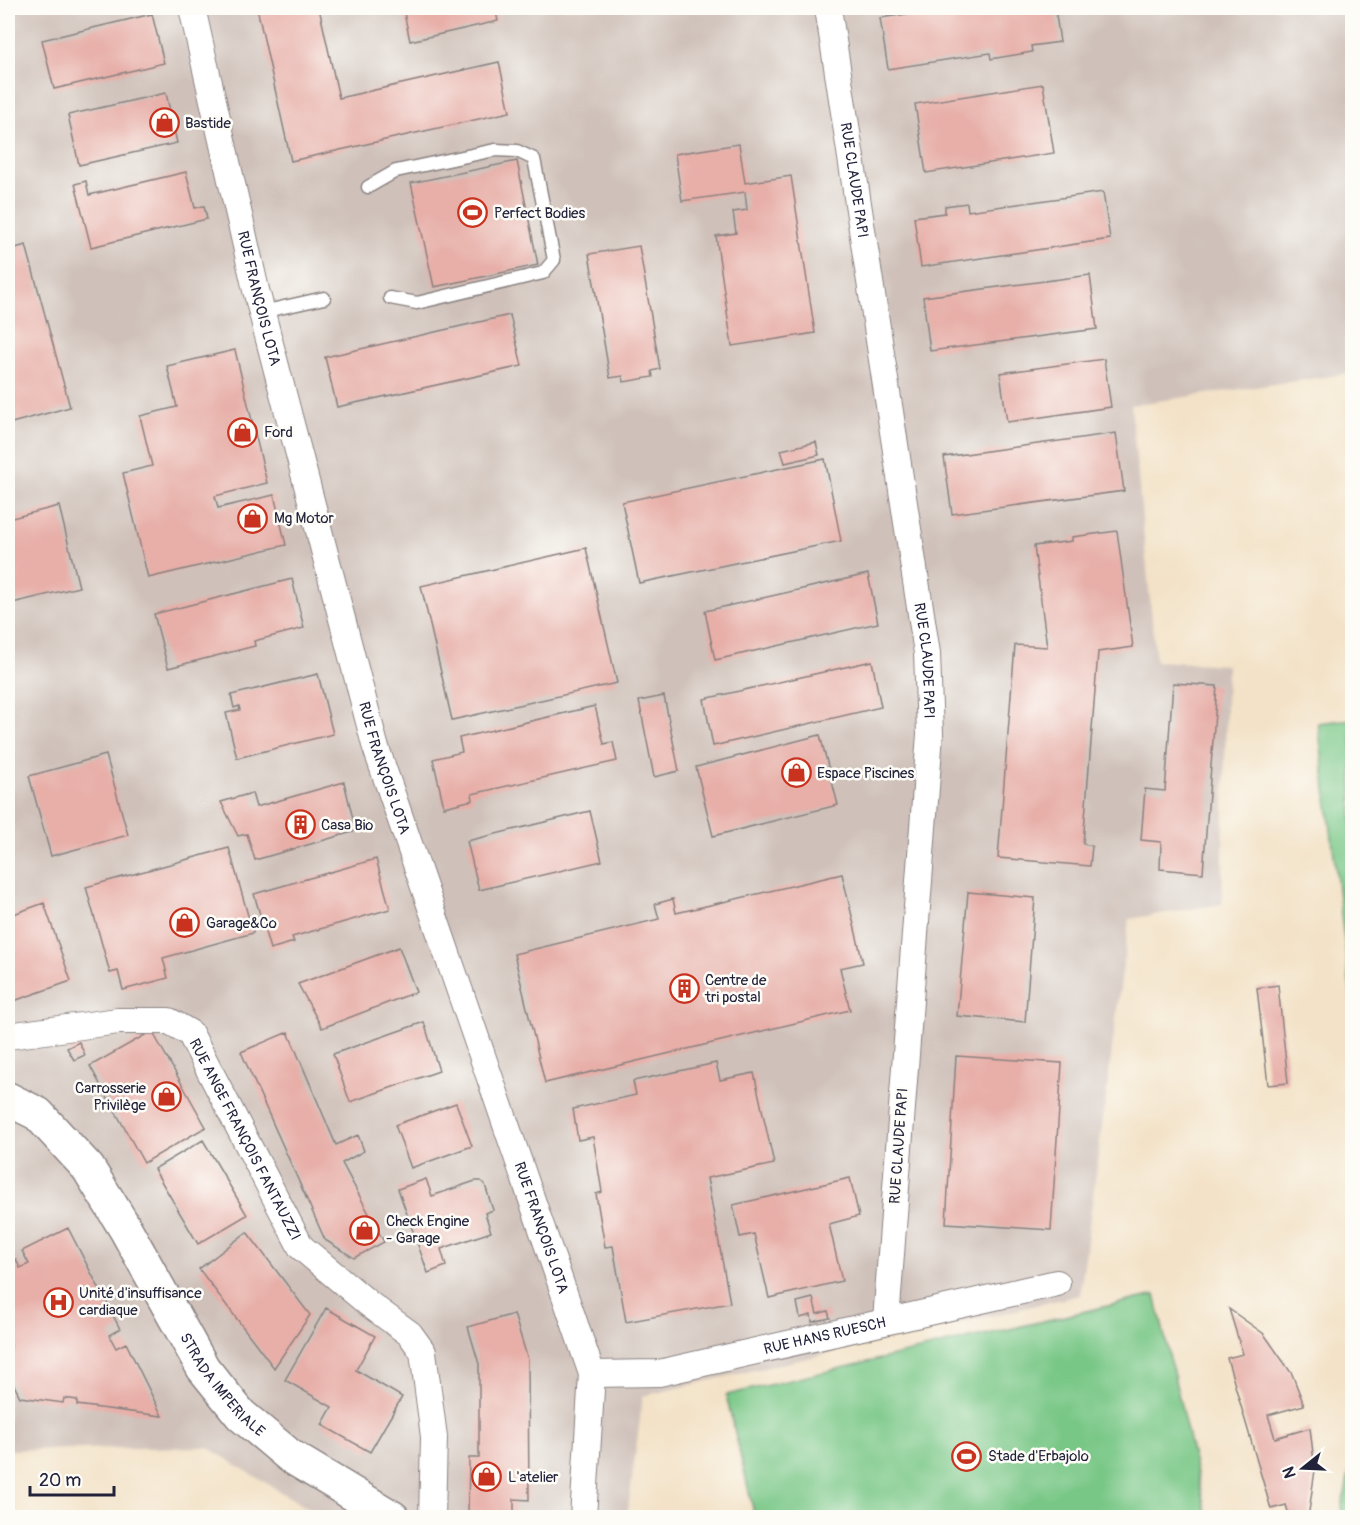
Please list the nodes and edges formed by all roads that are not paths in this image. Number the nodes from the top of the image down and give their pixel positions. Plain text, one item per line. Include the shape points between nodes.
1 (192, 8) edge
2 (828, 8) edge
3 (368, 186) dead end
4 (324, 298) dead end
5 (390, 298) dead end
6 (262, 312) junction
7 (8, 1036) edge
8 (8, 1099) edge
9 (1057, 1283) dead end
10 (886, 1321) junction
11 (592, 1374) junction
12 (393, 1518) edge
13 (432, 1518) edge
14 (583, 1518) edge

1 - 6 street, RUE FRANÇOIS LOTA
2 - 10 street, RUE CLAUDE PAPI via 927,664 930,734
3 - 5 lane via 396,171 495,150 518,150 534,159 552,249 554,260 543,273 417,303
4 - 6 lane
6 - 11 street, RUE FRANÇOIS LOTA via 375,745
7 - 13 street, RUE ANGE FRANÇOIS FANTAUZZI via 118,1021 169,1021 190,1033 301,1247 410,1334 423,1352 434,1437
8 - 12 street, STRADA IMPERIALE via 38,1114 88,1167 203,1368 240,1415 290,1456
9 - 10 street, RUE HANS RUESCH
10 - 11 street, RUE HANS RUESCH via 659,1373
11 - 14 street, RUE FRANÇOIS LOTA

